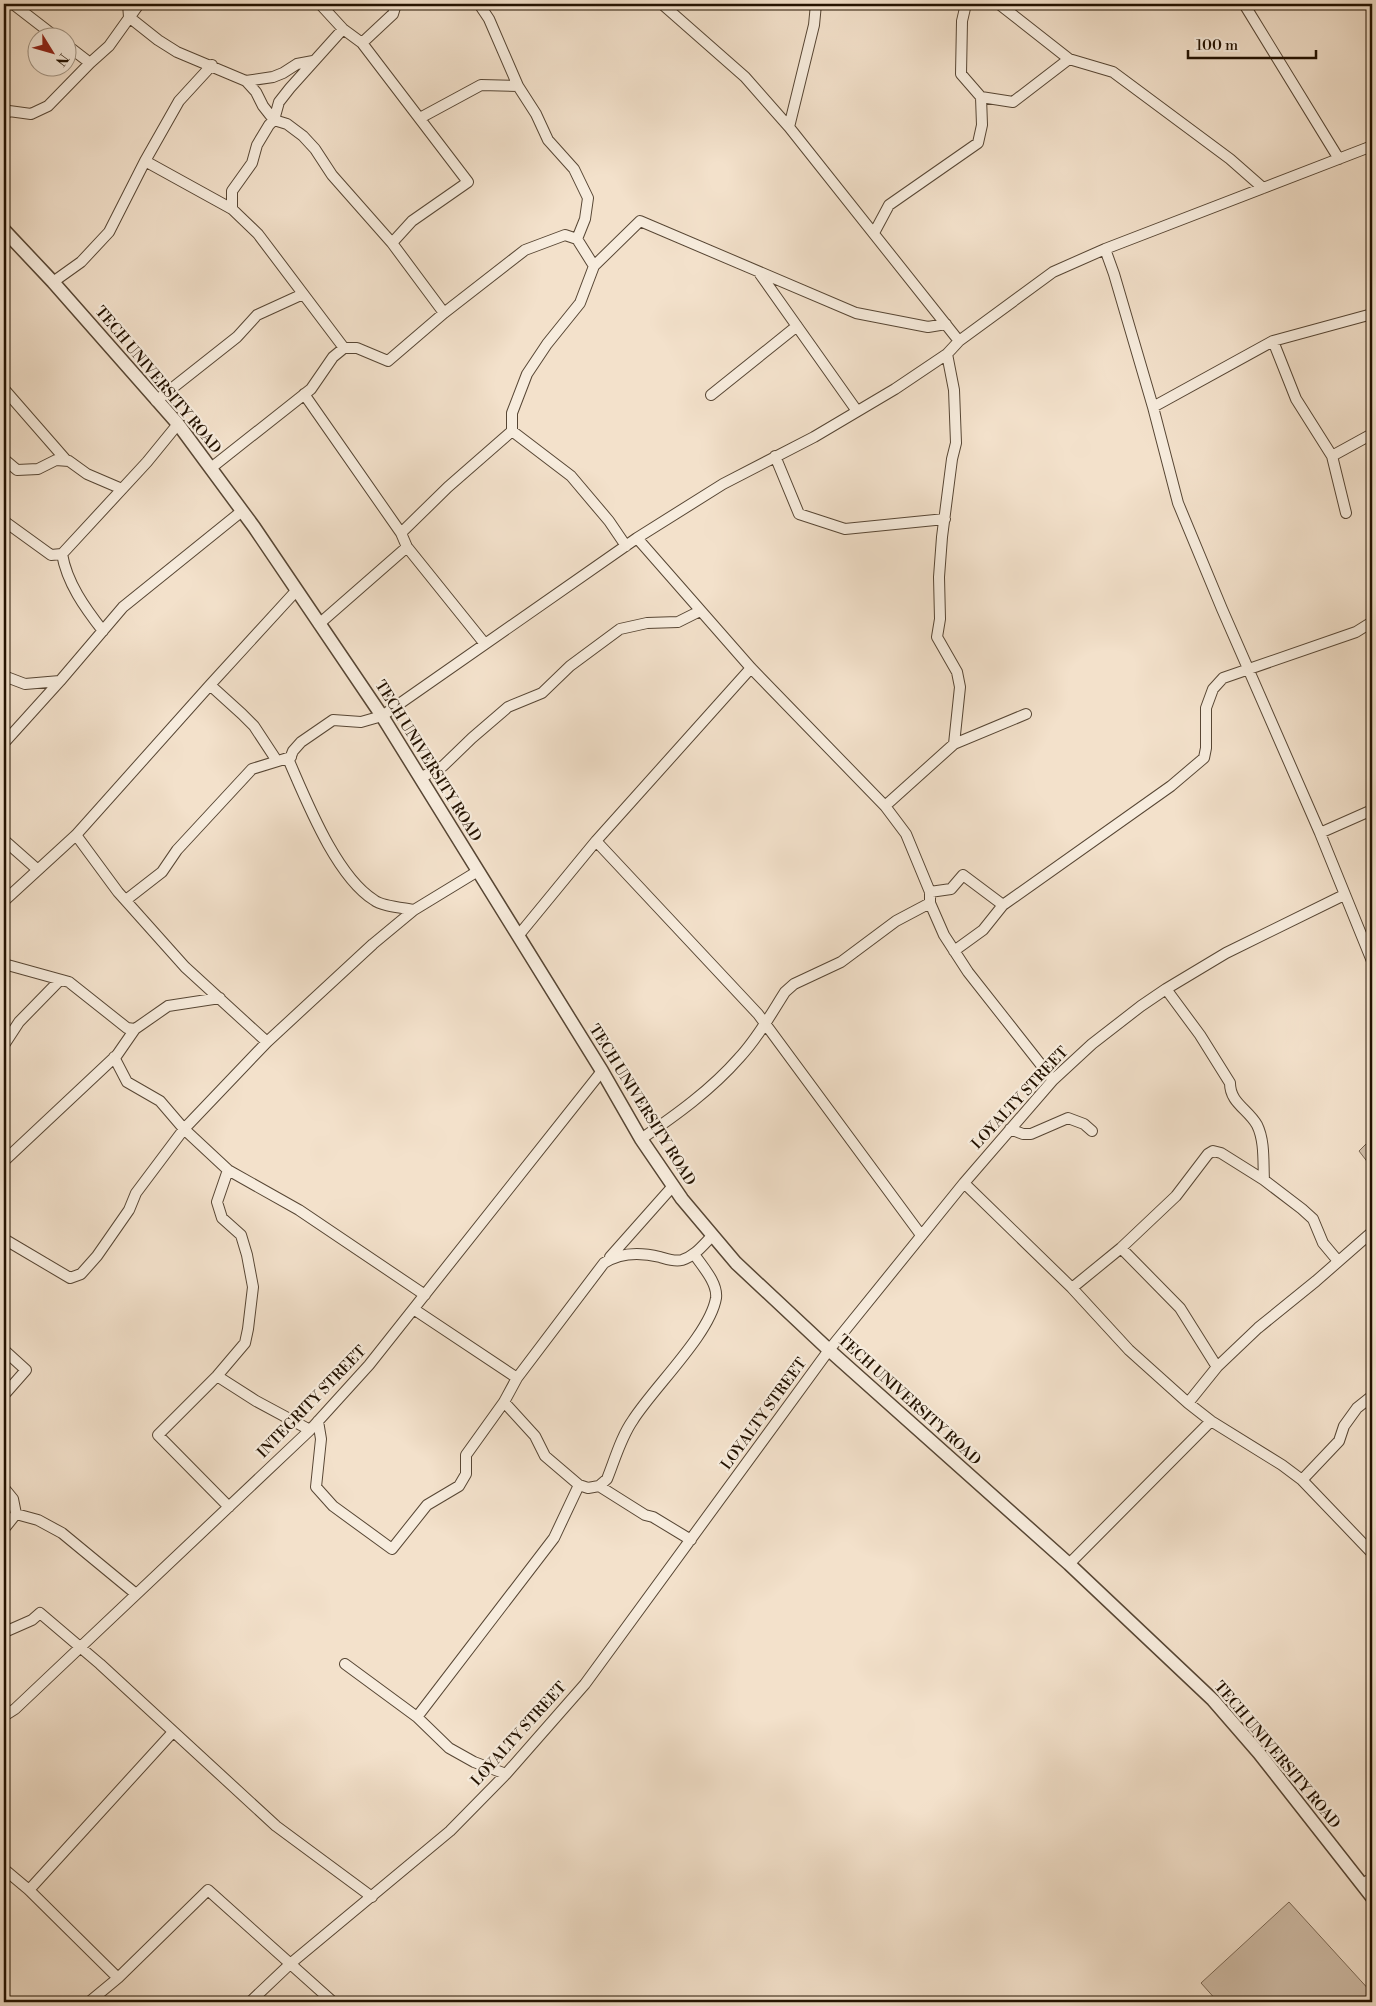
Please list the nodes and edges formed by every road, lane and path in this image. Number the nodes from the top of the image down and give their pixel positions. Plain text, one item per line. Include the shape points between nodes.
1 (13, 4) edge
2 (128, 4) edge
3 (139, 4) edge
4 (320, 4) edge
5 (396, 4) edge
6 (479, 4) edge
7 (662, 4) edge
8 (816, 4) edge
9 (966, 4) edge
10 (1000, 4) edge
11 (1244, 4) edge
12 (129, 17) junction
13 (44, 28) edge
14 (343, 29) junction
15 (362, 43) junction
16 (78, 54) edge
17 (1069, 59) junction
18 (313, 61) junction
19 (90, 63) junction
20 (212, 65) junction
21 (246, 80) junction
22 (518, 86) junction
23 (981, 97) junction
24 (4, 115) edge
25 (420, 118) junction
26 (274, 120) junction
27 (789, 127) junction
28 (1372, 146) edge
29 (1339, 159) junction
30 (144, 161) junction
31 (1263, 188) junction
32 (232, 209) junction
33 (4, 230) edge
34 (874, 233) junction
35 (577, 239) junction
36 (392, 243) junction
37 (1105, 249) junction
38 (594, 266) junction
39 (759, 272) junction
40 (53, 282) junction
41 (303, 294) junction
42 (444, 313) junction
43 (1372, 314) edge
44 (946, 324) junction
45 (797, 326) junction
46 (1273, 340) junction
47 (960, 341) junction
48 (344, 348) junction
49 (947, 354) junction
50 (4, 390) edge
51 (304, 394) junction
52 (711, 395) dead end
53 (156, 401) junction
54 (1154, 407) junction
55 (858, 411) junction
56 (178, 424) junction
57 (512, 431) junction
58 (1372, 434) edge
59 (775, 456) junction
60 (1332, 456) junction
61 (4, 459) edge
62 (66, 460) junction
63 (211, 468) junction
64 (122, 489) junction
65 (242, 511) junction
66 (1346, 513) dead end
67 (945, 519) junction
68 (4, 521) edge
69 (401, 533) junction
70 (636, 538) junction
71 (626, 546) junction
72 (407, 547) junction
73 (62, 554) junction
74 (296, 591) junction
75 (700, 610) junction
76 (1372, 622) edge
77 (319, 624) junction
78 (102, 631) junction
79 (485, 644) junction
80 (751, 668) junction
81 (1249, 670) junction
82 (4, 676) edge
83 (60, 681) junction
84 (210, 685) junction
85 (1026, 714) dead end
86 (382, 716) junction
87 (4, 743) edge
88 (954, 744) junction
89 (291, 757) junction
90 (277, 761) junction
91 (420, 778) junction
92 (885, 806) junction
93 (1372, 810) edge
94 (1320, 833) junction
95 (76, 836) junction
96 (4, 840) edge
97 (596, 841) junction
98 (38, 870) junction
99 (478, 871) junction
100 (930, 892) junction
101 (1344, 895) junction
102 (126, 900) junction
103 (4, 901) edge
104 (930, 903) junction
105 (1003, 905) junction
106 (414, 910) junction
107 (518, 936) junction
108 (954, 951) junction
109 (1372, 961) edge
110 (4, 964) edge
111 (60, 980) junction
112 (1166, 989) junction
113 (220, 998) junction
114 (765, 1023) junction
115 (135, 1029) junction
116 (267, 1042) junction
117 (4, 1044) edge
118 (114, 1058) junction
119 (602, 1071) junction
120 (1053, 1080) junction
121 (184, 1129) junction
122 (1010, 1129) junction
123 (1092, 1131) dead end
124 (641, 1139) junction
125 (4, 1161) edge
126 (228, 1170) junction
127 (1264, 1180) junction
128 (964, 1183) junction
129 (673, 1186) junction
130 (1372, 1232) edge
131 (921, 1235) junction
132 (712, 1236) junction
133 (4, 1238) edge
134 (1121, 1248) junction
135 (694, 1254) junction
136 (1338, 1261) junction
137 (604, 1263) junction
138 (1072, 1288) junction
139 (425, 1295) junction
140 (415, 1310) junction
141 (4, 1350) edge
142 (829, 1350) junction
143 (1217, 1367) junction
144 (217, 1376) junction
145 (517, 1378) junction
146 (4, 1395) edge
147 (1372, 1396) edge
148 (504, 1402) junction
149 (1188, 1404) junction
150 (318, 1421) junction
151 (1211, 1421) junction
152 (310, 1430) junction
153 (1302, 1480) junction
154 (580, 1485) junction
155 (599, 1486) junction
156 (4, 1488) edge
157 (228, 1507) junction
158 (16, 1514) junction
159 (4, 1529) edge
160 (691, 1540) junction
161 (1372, 1553) edge
162 (1070, 1564) junction
163 (136, 1594) junction
164 (4, 1630) edge
165 (81, 1647) junction
166 (345, 1664) dead end
167 (4, 1716) edge
168 (417, 1717) junction
169 (173, 1732) junction
170 (506, 1774) junction
171 (4, 1869) edge
172 (1367, 1881) edge
173 (29, 1890) junction
174 (372, 1897) junction
175 (1372, 1897) edge
176 (290, 1964) junction
177 (118, 1978) junction
178 (89, 2002) edge
179 (250, 2002) edge
180 (334, 2002) edge

1 - 13 street
2 - 12 street
3 - 12 street
4 - 14 street
5 - 15 street via 393,14
6 - 22 street via 489,19
7 - 27 street via 745,77
8 - 27 street via 814,25
9 - 23 street via 962,21 961,74
10 - 17 street
11 - 29 street
12 - 19 street via 109,46
12 - 20 street via 177,52
14 - 15 street
14 - 18 street
15 - 25 street
16 - 19 street
17 - 23 street via 1013,102
17 - 31 street via 1113,72
18 - 21 street via 297,64 273,77
18 - 26 street via 279,102
19 - 24 street via 48,106 31,114 9,111
20 - 21 street
20 - 30 street via 179,101
21 - 26 street
22 - 25 street via 480,85
22 - 35 street via 548,140 574,170 588,198
23 - 34 street via 982,126 978,143 889,205
25 - 36 street via 468,182 412,221
26 - 32 street via 257,145 252,163 232,191
26 - 36 street via 287,124 303,136 332,175
27 - 34 street
28 - 29 street
29 - 31 street
30 - 32 street
30 - 40 street via 109,232 81,262
31 - 37 street
32 - 41 street via 258,234
33 - 40 street, TECH UNIVERSITY ROAD
34 - 44 street
35 - 38 street
35 - 42 street via 565,235 524,250
36 - 42 street
37 - 47 street via 1053,272
37 - 54 street
38 - 39 street via 640,221
38 - 57 street via 580,303 527,374 512,413
39 - 44 street via 856,313 928,327
39 - 45 street
40 - 53 street, TECH UNIVERSITY ROAD
41 - 48 street
41 - 53 street via 258,315 237,337
42 - 48 street via 388,361 357,348
43 - 46 street
44 - 47 street
45 - 52 street
45 - 55 street
46 - 54 street
46 - 60 street via 1296,399
47 - 49 street
48 - 51 street
49 - 55 street
49 - 67 street via 954,390 956,442
50 - 62 street
51 - 63 street
51 - 69 street
53 - 56 street, TECH UNIVERSITY ROAD
54 - 81 street via 1178,503
55 - 59 street
56 - 63 street, TECH UNIVERSITY ROAD
56 - 64 street
57 - 69 street
57 - 71 street via 571,476
58 - 60 street
59 - 67 street via 799,514 845,529
59 - 70 street
60 - 66 street
61 - 62 street via 17,470 38,469 56,460
62 - 64 street via 87,474
63 - 65 street, TECH UNIVERSITY ROAD
64 - 73 street
65 - 74 street, TECH UNIVERSITY ROAD
65 - 78 street via 123,607
67 - 88 street via 937,637 957,672 960,687
68 - 73 street via 51,555
69 - 72 street
70 - 71 street
70 - 75 street
71 - 79 street
72 - 77 street
72 - 79 street
73 - 78 street via 64,568 80,601
74 - 77 street, TECH UNIVERSITY ROAD
74 - 84 street
75 - 80 street
75 - 91 street via 678,622 647,623 620,629 570,666 542,693 508,707 443,766
76 - 81 street via 1356,632
77 - 86 street, TECH UNIVERSITY ROAD
78 - 83 street
79 - 86 street
80 - 92 street
80 - 97 street
81 - 94 street
81 - 105 street via 1223,678 1213,689 1206,708 1204,758 1171,786
82 - 83 street via 25,684
83 - 87 street
84 - 90 street via 254,726
84 - 95 street
85 - 88 street
86 - 89 street via 361,722 333,720 301,742
86 - 91 street, TECH UNIVERSITY ROAD
88 - 92 street
89 - 90 street
89 - 106 street via 289,761 315,818 353,883 375,902
90 - 102 street via 252,769 177,850 162,872
91 - 99 street, TECH UNIVERSITY ROAD
92 - 100 street via 906,834
93 - 94 street
94 - 101 street
95 - 98 street
95 - 102 street
96 - 98 street
97 - 107 street
97 - 114 street
98 - 103 street
99 - 106 street
99 - 107 street, TECH UNIVERSITY ROAD
100 - 104 street
100 - 105 street via 951,889 963,875
101 - 109 street
101 - 112 street, LOYALTY STREET via 1226,953
102 - 113 street via 185,967
104 - 108 street
104 - 114 street via 896,921 841,962 794,984
105 - 108 street via 984,930
106 - 116 street
107 - 119 street, TECH UNIVERSITY ROAD
108 - 120 street
110 - 111 street
111 - 115 street via 70,982 126,1028
111 - 117 street via 19,1022
112 - 120 street, LOYALTY STREET via 1092,1044
112 - 127 street via 1230,1083 1234,1100 1257,1126 1261,1137
113 - 115 street via 168,1006
113 - 116 street
114 - 124 street via 716,1082
114 - 131 street
115 - 118 street
116 - 121 street
118 - 121 street via 127,1082 160,1101
118 - 125 street
119 - 124 street, TECH UNIVERSITY ROAD
119 - 139 street, INTEGRITY STREET
120 - 122 street, LOYALTY STREET
121 - 126 street
121 - 133 street via 136,1192 129,1210 81,1274 70,1278
122 - 123 street via 1031,1134 1068,1118
122 - 128 street, LOYALTY STREET
124 - 129 street, TECH UNIVERSITY ROAD
126 - 139 street via 299,1210
126 - 144 street via 216,1202 222,1218 241,1235 253,1287 244,1343
127 - 134 street via 1213,1151 1176,1196
127 - 136 street via 1313,1219 1323,1243
128 - 131 street, LOYALTY STREET
128 - 138 street
129 - 132 street, TECH UNIVERSITY ROAD
129 - 137 street
130 - 136 street
131 - 142 street, LOYALTY STREET
132 - 135 street
132 - 142 street, TECH UNIVERSITY ROAD via 736,1263
134 - 138 street
134 - 143 street via 1180,1308
135 - 137 street via 681,1260 620,1254
135 - 155 street via 711,1279 716,1296 711,1314 632,1420 606,1479
136 - 143 street
137 - 145 street
138 - 149 street via 1129,1350
139 - 140 street, INTEGRITY STREET
140 - 145 street
140 - 150 street, INTEGRITY STREET
141 - 146 street via 26,1370
142 - 160 street, LOYALTY STREET
142 - 162 street, TECH UNIVERSITY ROAD
143 - 149 street
144 - 152 street
144 - 157 street via 158,1435
145 - 148 street
147 - 153 street via 1357,1408 1344,1426 1339,1441
148 - 150 street via 466,1454 466,1474 459,1486 427,1504 392,1549 333,1506 316,1487 321,1439
148 - 154 street via 536,1436 545,1456
149 - 151 street
150 - 152 street, INTEGRITY STREET
151 - 153 street
151 - 162 street
152 - 157 street, INTEGRITY STREET
153 - 161 street
154 - 155 street via 588,1488
154 - 168 street via 554,1538
155 - 160 street
156 - 158 street
157 - 163 street, INTEGRITY STREET
158 - 159 street
158 - 163 street via 38,1520 62,1533
160 - 170 street, LOYALTY STREET via 585,1684
162 - 172 street, TECH UNIVERSITY ROAD via 1213,1700
163 - 165 street, INTEGRITY STREET
164 - 165 street via 23,1624 40,1613
165 - 167 street, INTEGRITY STREET via 16,1709
165 - 169 street
166 - 168 street
168 - 170 street via 449,1748
169 - 173 street
169 - 174 street via 276,1826
170 - 174 street, LOYALTY STREET via 450,1831
171 - 173 street
172 - 175 street, TECH UNIVERSITY ROAD
173 - 177 street
174 - 176 street, LOYALTY STREET
176 - 177 street via 208,1890
176 - 179 street, LOYALTY STREET
176 - 180 street
177 - 178 street

